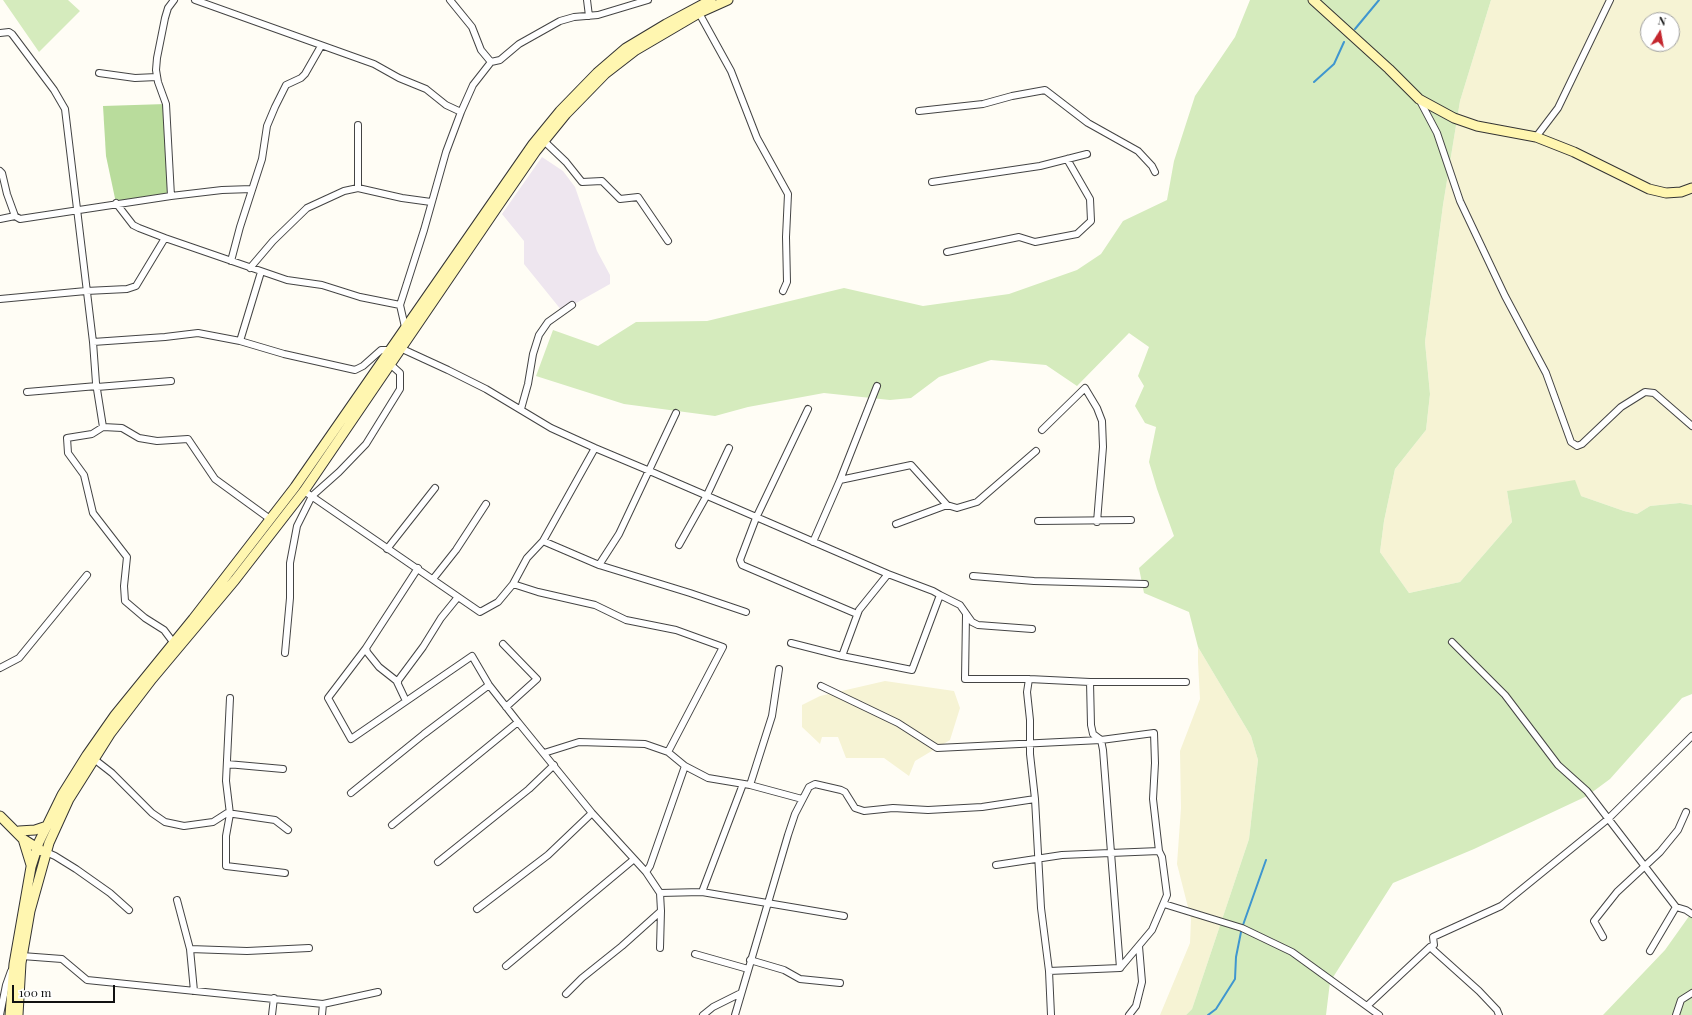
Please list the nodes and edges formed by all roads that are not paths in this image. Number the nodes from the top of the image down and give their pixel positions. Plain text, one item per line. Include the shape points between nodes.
1 (174, 0) edge
2 (195, 0) edge
3 (450, 0) edge
4 (587, 0) edge
5 (648, 0) edge
6 (711, 0) edge
7 (728, 0) edge
8 (1313, 0) edge
9 (1610, 0) edge
10 (699, 13) junction
11 (589, 16) junction
12 (0, 33) edge
13 (320, 46) junction
14 (490, 62) junction
15 (99, 73) dead end
16 (157, 77) junction
17 (1419, 99) junction
18 (919, 111) dead end
19 (461, 112) junction
20 (358, 125) dead end
21 (1536, 137) junction
22 (544, 141) junction
23 (1086, 154) dead end
24 (1066, 159) junction
25 (0, 170) edge
26 (1155, 172) dead end
27 (932, 182) dead end
28 (358, 188) junction
29 (1692, 188) edge
30 (252, 189) junction
31 (171, 196) junction
32 (431, 202) junction
33 (116, 203) junction
34 (77, 209) junction
35 (15, 216) junction
36 (0, 219) edge
37 (165, 238) junction
38 (668, 241) dead end
39 (947, 252) dead end
40 (231, 261) junction
41 (250, 268) junction
42 (261, 272) junction
43 (86, 291) junction
44 (784, 291) dead end
45 (0, 299) edge
46 (400, 305) junction
47 (572, 305) dead end
48 (405, 328) junction
49 (240, 341) junction
50 (93, 342) junction
51 (394, 348) junction
52 (390, 364) junction
53 (171, 380) dead end
54 (877, 386) dead end
55 (97, 387) junction
56 (27, 392) dead end
57 (521, 409) junction
58 (808, 409) dead end
59 (676, 413) dead end
60 (1692, 426) edge
61 (103, 427) junction
62 (1042, 430) dead end
63 (595, 448) junction
64 (729, 448) dead end
65 (1036, 451) dead end
66 (650, 470) junction
67 (840, 480) junction
68 (435, 488) dead end
69 (308, 493) junction
70 (707, 495) junction
71 (486, 504) dead end
72 (947, 505) junction
73 (756, 518) junction
74 (270, 519) junction
75 (1132, 520) dead end
76 (1038, 521) dead end
77 (1097, 522) junction
78 (896, 524) dead end
79 (543, 542) junction
80 (812, 542) junction
81 (679, 545) dead end
82 (387, 549) junction
83 (599, 565) junction
84 (418, 568) junction
85 (888, 574) junction
86 (87, 575) dead end
87 (973, 576) dead end
88 (433, 579) junction
89 (513, 584) junction
90 (1145, 584) dead end
91 (940, 595) junction
92 (458, 597) junction
93 (746, 612) dead end
94 (857, 614) junction
95 (966, 615) junction
96 (1032, 628) dead end
97 (173, 642) junction
98 (1452, 642) dead end
99 (791, 643) dead end
100 (503, 644) dead end
101 (366, 648) junction
102 (285, 653) dead end
103 (842, 656) junction
104 (0, 668) edge
105 (779, 669) dead end
106 (1029, 679) junction
107 (398, 682) junction
108 (1090, 682) junction
109 (1186, 682) dead end
110 (489, 685) junction
111 (821, 686) dead end
112 (230, 698) dead end
113 (406, 701) junction
114 (506, 707) junction
115 (518, 722) junction
116 (1692, 736) edge
117 (1100, 740) junction
118 (1030, 744) junction
119 (668, 752) junction
120 (544, 753) junction
121 (94, 759) junction
122 (227, 764) junction
123 (554, 765) junction
124 (685, 766) junction
125 (283, 769) dead end
126 (743, 784) junction
127 (750, 785) junction
128 (351, 793) dead end
129 (1035, 799) junction
130 (802, 800) junction
131 (1686, 812) dead end
132 (592, 813) junction
133 (230, 814) junction
134 (0, 816) edge
135 (1608, 819) junction
136 (392, 825) dead end
137 (47, 826) junction
138 (288, 830) dead end
139 (18, 833) junction
140 (45, 849) junction
141 (1159, 851) junction
142 (1111, 852) junction
143 (1039, 858) junction
144 (633, 860) junction
145 (438, 862) dead end
146 (31, 865) junction
147 (996, 865) dead end
148 (1645, 866) junction
149 (646, 872) junction
150 (285, 873) dead end
151 (702, 892) junction
152 (660, 893) junction
153 (177, 900) dead end
154 (767, 903) junction
155 (1164, 904) junction
156 (1676, 907) junction
157 (477, 909) dead end
158 (129, 910) dead end
159 (661, 911) junction
160 (1692, 914) edge
161 (844, 916) dead end
162 (1603, 937) dead end
163 (1139, 946) junction
164 (1430, 947) junction
165 (309, 948) dead end
166 (660, 948) dead end
167 (190, 949) junction
168 (1650, 951) dead end
169 (695, 954) dead end
170 (22, 956) junction
171 (750, 960) junction
172 (14, 964) junction
173 (506, 966) dead end
174 (1120, 968) junction
175 (748, 969) junction
176 (1048, 971) junction
177 (840, 983) dead end
178 (194, 991) junction
179 (378, 992) dead end
180 (741, 993) junction
181 (1692, 993) edge
182 (566, 994) dead end
183 (274, 998) junction
184 (323, 1004) junction
185 (1, 1006) edge
186 (1367, 1006) junction
187 (0, 1015) edge
188 (10, 1015) edge
189 (18, 1015) edge
190 (272, 1015) edge
191 (322, 1015) edge
192 (703, 1015) edge
193 (735, 1015) edge
194 (1051, 1015) edge
195 (1129, 1015) edge
196 (1379, 1015) edge
197 (1499, 1015) edge
198 (1676, 1015) edge

1 - 16 street via 165,18 157,58
2 - 13 street
3 - 14 street via 472,27 481,50
4 - 11 street
5 - 11 street
6 - 48 main road via 626,48 560,111 533,144
7 - 10 main road
8 - 17 main road
9 - 21 street via 1558,108
10 - 22 main road via 636,50 605,74
10 - 44 street via 731,71 757,138 788,194 787,282
11 - 14 street via 574,17 548,27 519,44 500,60
12 - 34 street via 12,34 65,109
13 - 19 street via 374,64 426,89 446,105
13 - 30 street via 305,74 284,88 267,126 262,159
14 - 19 street via 473,85
15 - 16 street via 135,78
16 - 31 street via 166,104
17 - 21 main road via 1454,118 1477,126
17 - 60 street via 1437,133 1460,201 1505,296 1546,373 1571,442 1577,446 1587,441 1621,407 1645,392 1654,393
18 - 26 street via 983,104 1045,90 1088,123 1138,151
19 - 32 street
20 - 28 street
21 - 29 main road via 1574,152 1648,189 1666,193
22 - 38 street via 582,182 602,181 620,199 638,197
22 - 51 main road
23 - 24 street
24 - 27 street via 1040,166
24 - 39 street via 1090,199 1091,221 1077,234 1035,242 1019,237
25 - 35 street
28 - 32 street
28 - 41 street via 307,208
30 - 31 street
30 - 40 street
31 - 33 street
32 - 46 street
33 - 34 street
33 - 37 street via 133,225
34 - 35 street via 20,219
34 - 43 street
35 - 36 street
37 - 40 street
37 - 43 street via 136,286 127,289
40 - 41 street
41 - 42 street
42 - 46 street
42 - 49 street
43 - 45 street
43 - 50 street
46 - 48 street
47 - 57 street via 548,322 539,335
48 - 51 main road
49 - 50 street via 198,333
49 - 51 street via 355,370 380,350
50 - 55 street
51 - 52 main road
51 - 57 street via 448,370
51 - 74 main road
52 - 69 main road
52 - 69 street via 400,373 400,389 366,444 339,472
53 - 55 street
54 - 67 street
55 - 56 street
55 - 61 street
57 - 63 street via 551,428
58 - 73 street
59 - 66 street
61 - 74 street via 122,428 139,438 157,441 188,438 215,478
61 - 97 street via 92,434 67,438 68,453 84,475 93,513 127,557 123,590 125,601 164,630
62 - 77 street via 1085,388 1102,422 1104,447
63 - 66 street
63 - 79 street
64 - 70 street
65 - 72 street via 977,502 958,508
66 - 70 street
66 - 83 street via 617,538
67 - 72 street via 911,465
67 - 80 street
68 - 82 street
69 - 82 street
69 - 102 street via 296,526 290,563
69 - 121 main road via 152,679
70 - 73 street
70 - 81 street
71 - 88 street via 456,550
72 - 78 street
73 - 80 street
73 - 94 street via 740,560 742,565
74 - 97 main road
75 - 77 street
76 - 77 street
79 - 83 street
79 - 89 street via 527,558
80 - 85 street
82 - 84 street
83 - 93 street
84 - 88 street
84 - 101 street
85 - 91 street via 933,590
85 - 94 street
86 - 104 street via 19,658
87 - 90 street via 1034,581
88 - 92 street
89 - 92 street via 498,602 480,612
89 - 119 street via 596,605 626,620 676,630 723,647
91 - 95 street via 960,605
91 - 103 street via 912,670
92 - 107 street
94 - 103 street
95 - 96 street via 978,625
95 - 106 street via 965,679
97 - 137 main road via 87,755 62,795
98 - 135 street via 1505,695 1558,765 1587,791
99 - 103 street
100 - 114 street via 537,679
101 - 107 street via 366,652 379,668
101 - 113 street via 328,698 351,739
105 - 127 street via 772,716
106 - 108 street
106 - 118 street via 1027,692
107 - 113 street
108 - 109 street
108 - 117 street via 1091,726 1093,734
110 - 113 street via 472,656
110 - 114 street
110 - 128 street
111 - 118 street via 898,724 937,748
112 - 122 street
114 - 115 street
115 - 120 street
115 - 136 street
116 - 135 street
117 - 118 street
117 - 141 street via 1154,733 1153,799
117 - 142 street via 1108,798
118 - 129 street
119 - 120 street via 645,744 579,742
119 - 124 street
120 - 123 street
121 - 133 street via 112,773 152,813 166,822 184,826 213,822 227,813
121 - 140 main road via 69,798
122 - 125 street
122 - 133 street via 226,781
123 - 132 street
123 - 145 street via 529,789
124 - 126 street via 708,778
124 - 149 street
126 - 127 street
126 - 151 street
127 - 130 street
129 - 130 street via 982,807 928,810 893,808 864,811 855,808 845,792 815,784 809,787
129 - 143 street
130 - 154 street
131 - 148 street via 1678,830
132 - 144 street
132 - 157 street via 548,855
133 - 138 street via 275,820
133 - 150 street via 226,836 226,866
134 - 139 main road
135 - 148 street
135 - 164 street via 1501,906 1433,937 1434,945
137 - 139 main road
137 - 140 main road
139 - 140 main road
139 - 146 main road
140 - 146 main road
140 - 158 street via 110,893
140 - 170 main road
141 - 142 street
141 - 155 street via 1167,895
142 - 143 street
142 - 174 street
143 - 147 street
143 - 176 street
144 - 149 street
144 - 173 street
146 - 172 main road
148 - 156 street
148 - 162 street via 1617,892 1594,921
149 - 152 street
151 - 152 street
151 - 154 street
152 - 159 street
153 - 167 street
154 - 161 street
154 - 171 street
155 - 163 street via 1152,930
155 - 186 street via 1242,928 1292,952
156 - 160 street
156 - 168 street
159 - 166 street
159 - 182 street
163 - 174 street
163 - 195 street via 1142,982 1136,1006
164 - 186 street
164 - 197 street via 1479,992
165 - 167 street via 247,951
167 - 178 street
169 - 175 street
170 - 178 street via 62,959 87,980
170 - 189 main road
171 - 175 street
171 - 177 street via 784,970 800,979
172 - 185 street
172 - 188 main road
174 - 176 street
175 - 180 street
176 - 194 street
178 - 183 street
179 - 184 street
180 - 192 street
180 - 193 street
181 - 198 street via 1681,1000
183 - 184 street
183 - 190 street
184 - 191 street
185 - 187 street
186 - 196 street

